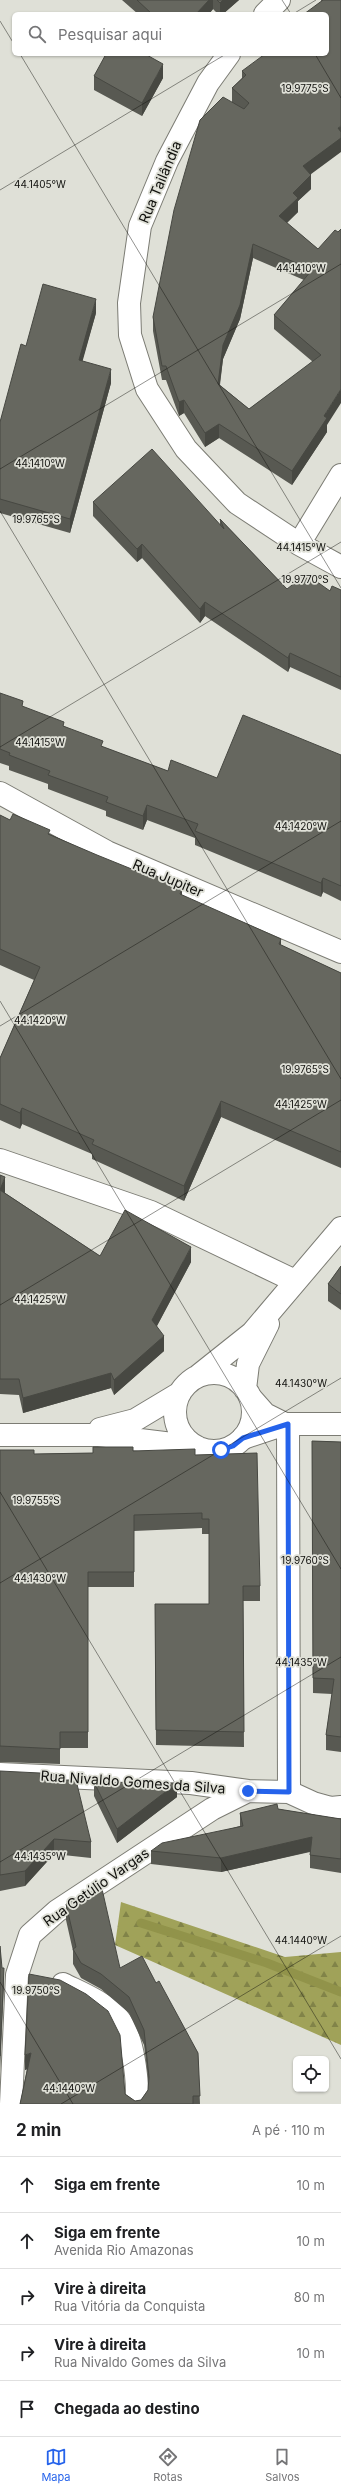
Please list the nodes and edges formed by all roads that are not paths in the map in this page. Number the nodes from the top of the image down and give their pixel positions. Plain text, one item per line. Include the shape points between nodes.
1 (279, 0) edge
2 (267, 12) edge
3 (228, 56) edge
4 (341, 475) edge
5 (299, 544) junction
6 (341, 567) edge
7 (0, 793) edge
8 (341, 952) edge
9 (0, 1160) edge
10 (341, 1228) edge
11 (295, 1281) junction
12 (279, 1302) junction
13 (198, 1376) junction
14 (180, 1393) junction
15 (247, 1393) junction
16 (287, 1424) junction
17 (341, 1424) edge
18 (73, 1433) junction
19 (0, 1435) edge
20 (243, 1438) junction
21 (197, 1447) junction
22 (0, 1774) edge
23 (248, 1791) junction
24 (289, 1792) junction
25 (341, 1807) edge
26 (32, 1977) junction
27 (11, 2104) edge
28 (136, 2104) edge

1 - 2 street
3 - 5 street, Rua Tailândia via 208,83 167,161 140,226 129,303 130,335 146,389 186,449 237,503
4 - 5 street
5 - 6 street, Rua Tailândia
7 - 8 street, Rua Jupiter via 107,852
9 - 11 street via 151,1212
10 - 11 street
11 - 12 street
12 - 13 street via 241,1343
12 - 15 street via 248,1364
13 - 14 street
13 - 15 street via 224,1374 236,1380
14 - 18 street via 135,1420
14 - 21 street via 175,1417 186,1439
15 - 16 street via 265,1414
15 - 20 street via 252,1418
16 - 17 street
16 - 20 street
16 - 24 street
18 - 19 street
18 - 21 street
20 - 21 street via 233,1446 221,1450
22 - 23 street, Rua Nivaldo Gomes da Silva via 191,1783
23 - 24 street, Rua Nivaldo Gomes da Silva
23 - 26 street, Rua Getúlio Vargas via 212,1809 57,1911 30,1935
24 - 25 street, Rua Nivaldo Gomes da Silva via 331,1808
26 - 27 street, Rua Getúlio Vargas
26 - 28 street via 57,1980 93,1998 118,2018 132,2047

